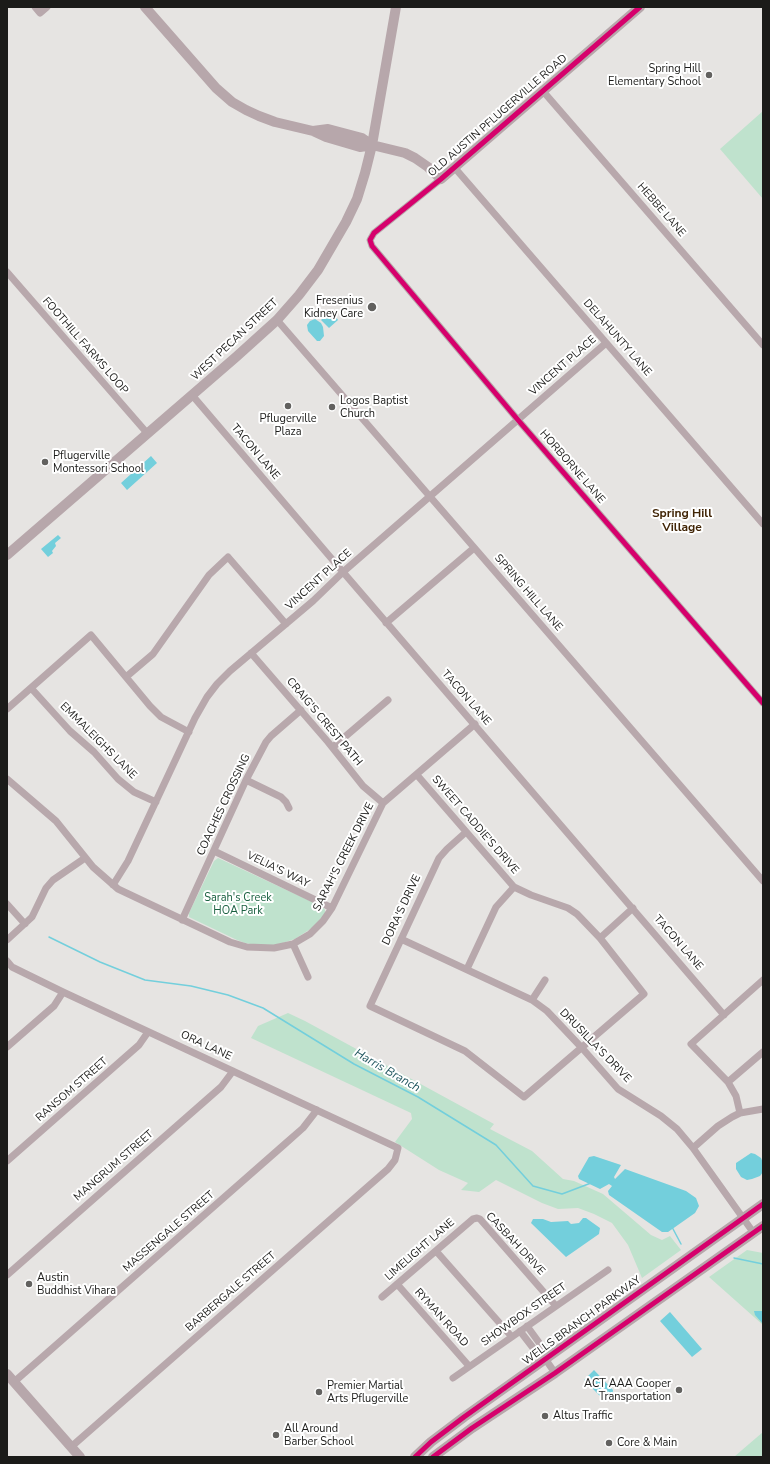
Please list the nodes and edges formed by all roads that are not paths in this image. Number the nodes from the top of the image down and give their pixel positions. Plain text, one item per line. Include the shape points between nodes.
1 (34, 7) edge
2 (47, 7) edge
3 (145, 7) edge
4 (396, 7) edge
5 (640, 7) edge
6 (542, 90) junction
7 (372, 145) junction
8 (454, 167) junction
9 (441, 179) junction
10 (370, 240) joint
11 (7, 272) edge
12 (277, 320) junction
13 (606, 343) junction
14 (763, 345) edge
15 (192, 395) junction
16 (518, 420) junction
17 (147, 433) junction
18 (430, 495) junction
19 (763, 524) edge
20 (474, 548) junction
21 (7, 555) edge
22 (343, 572) junction
23 (386, 623) junction
24 (286, 624) junction
25 (251, 653) junction
26 (126, 677) junction
27 (31, 688) junction
28 (388, 700) dead end
29 (763, 703) edge
30 (7, 709) edge
31 (301, 710) junction
32 (475, 724) junction
33 (189, 732) junction
34 (333, 747) junction
35 (417, 775) junction
36 (7, 779) edge
37 (246, 780) junction
38 (156, 802) junction
39 (383, 803) junction
40 (289, 808) dead end
41 (466, 832) junction
42 (214, 851) junction
43 (84, 858) junction
44 (763, 881) edge
45 (113, 884) junction
46 (514, 886) junction
47 (7, 904) edge
48 (332, 908) junction
49 (633, 908) junction
50 (182, 920) junction
51 (25, 924) junction
52 (401, 938) junction
53 (600, 938) junction
54 (7, 940) edge
55 (293, 944) junction
56 (7, 961) edge
57 (466, 969) junction
58 (308, 977) dead end
59 (544, 980) dead end
60 (763, 980) edge
61 (63, 992) junction
62 (532, 1000) junction
63 (724, 1014) junction
64 (148, 1032) junction
65 (7, 1047) edge
66 (582, 1048) junction
67 (763, 1052) edge
68 (233, 1071) junction
69 (728, 1082) junction
70 (763, 1109) edge
71 (317, 1110) junction
72 (740, 1113) junction
73 (398, 1148) joint
74 (692, 1148) junction
75 (7, 1161) edge
76 (763, 1204) edge
77 (743, 1218) junction
78 (473, 1219) joint
79 (763, 1226) edge
80 (753, 1232) junction
81 (436, 1251) junction
82 (608, 1270) dead end
83 (7, 1275) edge
84 (397, 1284) junction
85 (382, 1297) dead end
86 (556, 1306) junction
87 (527, 1326) junction
88 (520, 1331) junction
89 (512, 1337) junction
90 (546, 1360) junction
91 (469, 1366) junction
92 (555, 1373) junction
93 (7, 1374) edge
94 (453, 1378) dead end
95 (14, 1382) junction
96 (431, 1442) junction
97 (71, 1446) junction
98 (80, 1457) edge
99 (415, 1457) edge
100 (421, 1457) edge
101 (433, 1457) edge

1 - 2 street via 40,13
3 - 7 main road via 216,88 232,102 275,122 313,131 328,129 362,138
4 - 7 main road, WEST PECAN STREET
5 - 6 main road, OLD AUSTIN PFLUGERVILLE ROAD
6 - 8 main road, OLD AUSTIN PFLUGERVILLE ROAD
6 - 14 street, HEBBE LANE
7 - 9 main road via 393,149 415,158
7 - 12 main road, WEST PECAN STREET via 358,194 346,222 318,270
8 - 9 main road, OLD AUSTIN PFLUGERVILLE ROAD
8 - 13 street, DELAHUNTY LANE
9 - 10 street, OLD AUSTIN PFLUGERVILLE ROAD via 374,233
10 - 16 street, HORBORNE LANE via 372,246
11 - 17 street, FOOTHILL FARMS LOOP
12 - 15 main road, WEST PECAN STREET
12 - 18 street, SPRING HILL LANE
13 - 16 street, VINCENT PLACE
13 - 19 street, DELAHUNTY LANE
15 - 17 main road, WEST PECAN STREET
15 - 22 street, TACON LANE
16 - 18 street, VINCENT PLACE
16 - 29 street, HORBORNE LANE
17 - 21 main road, WEST PECAN STREET
18 - 20 street, SPRING HILL LANE
18 - 22 street, VINCENT PLACE
20 - 23 street
20 - 44 street, SPRING HILL LANE
22 - 23 street, TACON LANE
22 - 24 street, VINCENT PLACE
23 - 32 street, TACON LANE
24 - 25 street, VINCENT PLACE
24 - 26 street via 228,557 209,575 153,654
25 - 31 street, CRAIG'S CREST PATH
25 - 33 street, VINCENT PLACE via 230,671 207,697
26 - 27 street via 91,635
26 - 33 street via 161,717
27 - 30 street
27 - 38 street, EMMALEIGHS LANE via 118,780 134,792
28 - 34 street
31 - 34 street, CRAIG'S CREST PATH
31 - 37 street, COACHES CROSSING via 268,738
32 - 35 street, SARAH'S CREEK DRIVE
32 - 49 street, TACON LANE
33 - 38 street, VINCENT PLACE
34 - 39 street, CRAIG'S CREST PATH via 362,786
35 - 39 street, SARAH'S CREEK DRIVE
35 - 41 street, SWEET CADDIE'S DRIVE
36 - 43 street, SARAH'S CREEK DRIVE via 56,821
37 - 40 street via 281,797
37 - 42 street, COACHES CROSSING
38 - 45 street, VINCENT PLACE via 128,861
39 - 48 street, SARAH'S CREEK DRIVE
41 - 46 street, SWEET CADDIE'S DRIVE
41 - 52 street, DORA'S DRIVE via 439,858
42 - 48 street, VELIA'S WAY
42 - 50 street, COACHES CROSSING
43 - 45 street, SARAH'S CREEK DRIVE
43 - 51 street via 53,880 46,888 32,917
45 - 50 street, SARAH'S CREEK DRIVE
46 - 53 street, SWEET CADDIE'S DRIVE via 568,908
46 - 57 street via 496,907
47 - 51 street
48 - 55 street, SARAH'S CREEK DRIVE via 317,927
49 - 53 street
49 - 63 street, TACON LANE
50 - 55 street, SARAH'S CREEK DRIVE via 247,948 274,948
51 - 54 street
52 - 57 street, DRUSILLA'S DRIVE
52 - 66 street, DORA'S DRIVE via 370,1006 465,1051 524,1097
53 - 66 street, SWEET CADDIE'S DRIVE via 644,994
55 - 58 street
56 - 61 street, ORA LANE via 12,967
57 - 62 street, DRUSILLA'S DRIVE
59 - 62 street
60 - 63 street
61 - 64 street, ORA LANE
61 - 65 street via 54,1006
62 - 66 street, DRUSILLA'S DRIVE via 547,1011
63 - 69 street via 691,1044
64 - 68 street, ORA LANE
64 - 75 street, RANSOM STREET via 139,1045
66 - 74 street, DRUSILLA'S DRIVE via 618,1089 661,1116 677,1129
67 - 69 street
68 - 71 street, ORA LANE
68 - 83 street, MANGRUM STREET via 221,1087
69 - 72 street via 736,1096
70 - 72 street
71 - 73 street, ORA LANE
71 - 95 street, MASSENGALE STREET via 303,1128
72 - 74 street via 718,1126
73 - 97 street, BARBERGALE STREET via 395,1160 388,1169
74 - 77 street, DRUSILLA'S DRIVE
76 - 77 main road, WELLS BRANCH PARKWAY
77 - 80 street, DRUSILLA'S DRIVE
77 - 90 main road, WELLS BRANCH PARKWAY
78 - 81 street, LIMELIGHT LANE
78 - 86 street, CASBAH DRIVE via 480,1219
79 - 80 main road
80 - 92 main road
81 - 84 street, LIMELIGHT LANE
81 - 89 street
82 - 86 street, SHOWBOX STREET
84 - 85 street, LIMELIGHT LANE
84 - 91 street, RYMAN ROAD
86 - 87 street, SHOWBOX STREET
87 - 88 street, SHOWBOX STREET
87 - 90 street via 543,1348
88 - 89 street, SHOWBOX STREET
88 - 90 street via 537,1353
89 - 91 street, SHOWBOX STREET
90 - 92 street
90 - 96 main road, WELLS BRANCH PARKWAY
91 - 94 street, SHOWBOX STREET
92 - 101 main road
93 - 95 main road
95 - 97 main road
96 - 99 main road, WELLS BRANCH PARKWAY
96 - 100 main road via 428,1451
97 - 98 main road

